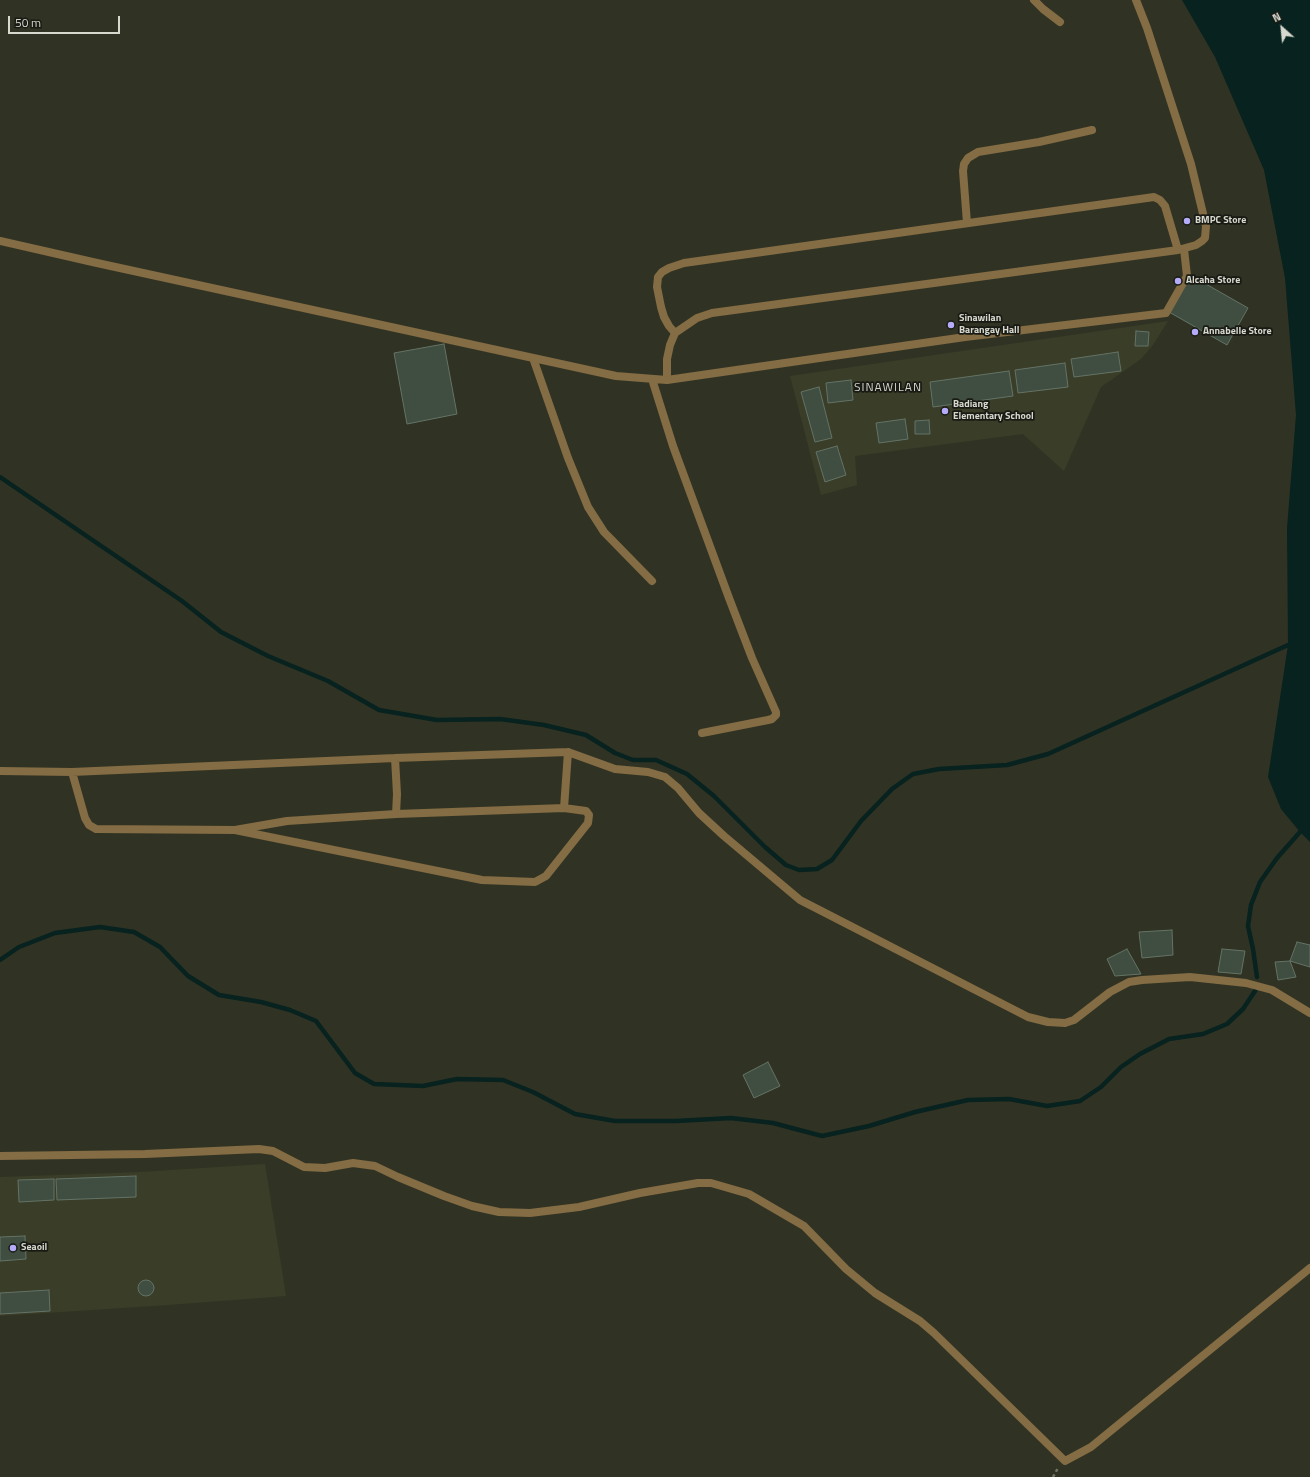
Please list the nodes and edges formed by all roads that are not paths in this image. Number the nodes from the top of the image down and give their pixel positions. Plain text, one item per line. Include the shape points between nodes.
1 (1034, 0) edge
2 (1136, 0) edge
3 (1060, 22) dead end
4 (1092, 130) dead end
5 (967, 223) junction
6 (0, 241) edge
7 (1181, 250) junction
8 (675, 333) junction
9 (533, 358) junction
10 (652, 379) junction
11 (667, 380) junction
12 (652, 581) dead end
13 (702, 732) dead end
14 (568, 752) junction
15 (394, 758) junction
16 (0, 771) edge
17 (72, 772) junction
18 (564, 808) junction
19 (396, 814) junction
20 (235, 830) junction
21 (1310, 1013) edge
22 (0, 1156) edge
23 (1310, 1268) edge

1 - 3 street
2 - 7 street via 1191,164 1206,226 1205,238 1202,241
4 - 5 street via 978,152 968,158 963,171
5 - 7 street via 1154,197 1165,206
5 - 8 street via 684,263 669,268 658,277 657,287 660,307
6 - 9 street
7 - 8 street via 712,313 697,318
7 - 11 street via 1187,276 1166,313 965,337
8 - 11 street via 667,359
9 - 10 street via 616,376
9 - 12 street via 588,507 604,532
10 - 11 street
10 - 13 street via 673,446 752,658 776,712 772,719
14 - 15 street
14 - 18 street
14 - 21 street via 615,769 648,772 666,777 724,836 800,900 1028,1017 1065,1023 1074,1020 1110,992 1129,982 1190,977 1246,983 1272,990
15 - 17 street
15 - 19 street
16 - 17 street
17 - 20 street via 84,818 96,829
18 - 19 street
18 - 20 street via 586,811 589,815 588,823 546,876 535,882 482,880
19 - 20 street via 287,821
22 - 23 street via 259,1149 273,1151 304,1167 325,1168 353,1163 375,1166 444,1196 499,1212 530,1213 698,1183 711,1183 749,1194 804,1226 846,1269 875,1294 920,1321 934,1333 1065,1461 1090,1447

